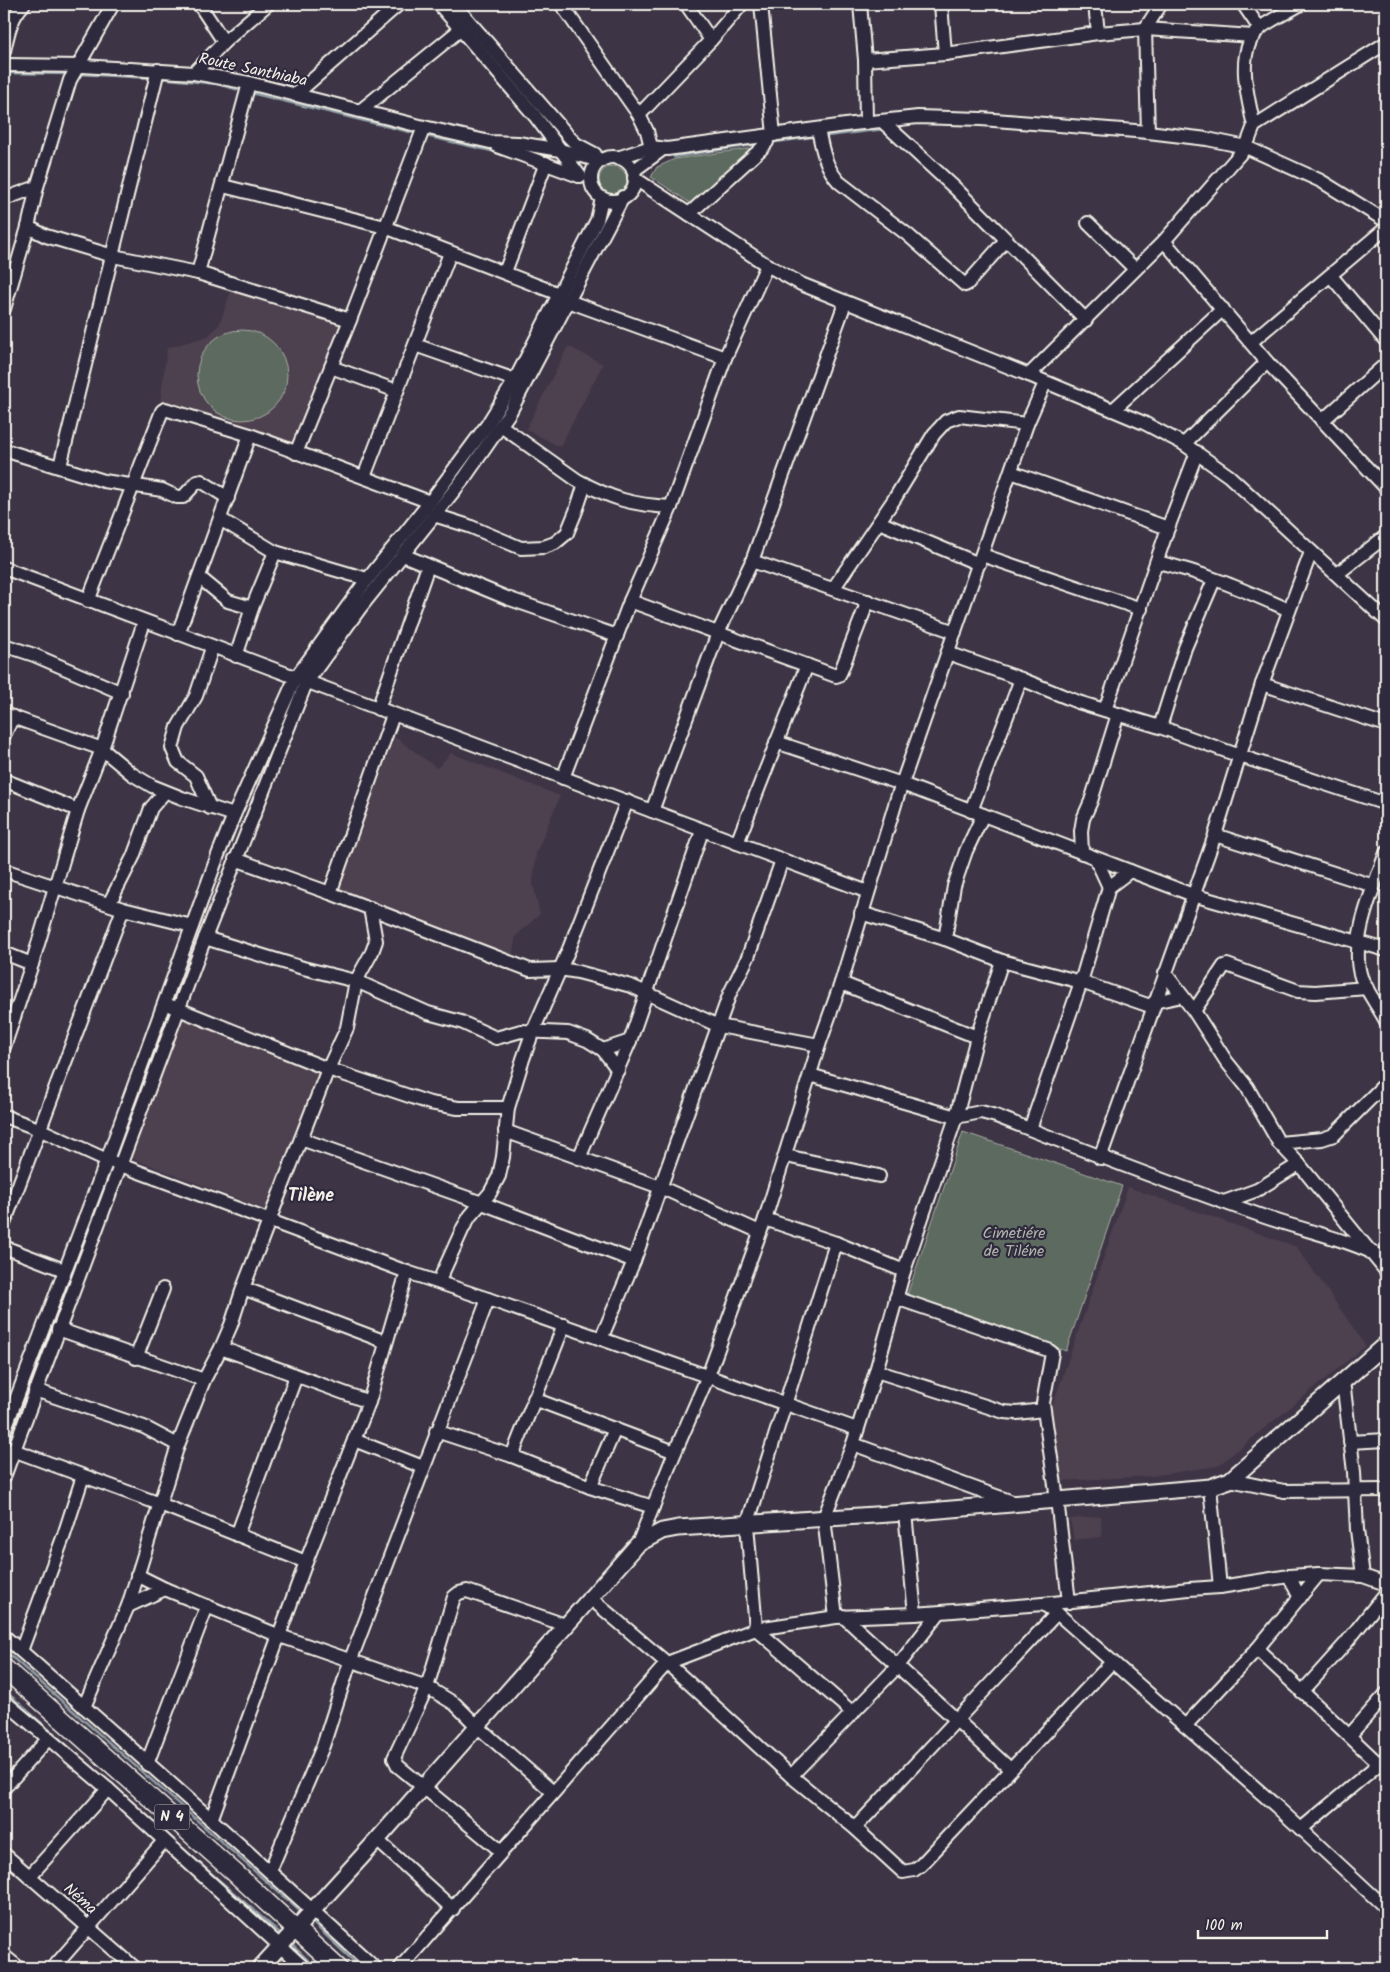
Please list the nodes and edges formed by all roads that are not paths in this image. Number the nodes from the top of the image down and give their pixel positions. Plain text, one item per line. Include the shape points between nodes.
1 (24, 4) edge
2 (113, 4) edge
3 (199, 4) edge
4 (268, 4) edge
5 (399, 4) edge
6 (439, 4) edge
7 (454, 4) edge
8 (561, 4) edge
9 (686, 4) edge
10 (742, 4) edge
11 (761, 4) edge
12 (860, 4) edge
13 (941, 4) edge
14 (1095, 4) edge
15 (1161, 4) edge
16 (1243, 4) edge
17 (1301, 4) edge
18 (460, 29) junction
19 (1145, 29) junction
20 (1257, 32) junction
21 (1098, 33) junction
22 (711, 40) junction
23 (224, 42) junction
24 (1386, 43) edge
25 (4, 51) edge
26 (944, 54) junction
27 (865, 60) junction
28 (4, 64) edge
29 (76, 66) junction
30 (158, 70) junction
31 (194, 73) junction
32 (249, 83) junction
33 (295, 95) junction
34 (360, 112) junction
35 (639, 116) junction
36 (882, 121) junction
37 (866, 123) junction
38 (1254, 126) junction
39 (424, 127) junction
40 (818, 129) junction
41 (1148, 132) junction
42 (770, 136) junction
43 (490, 142) junction
44 (1246, 147) junction
45 (657, 148) junction
46 (560, 150) junction
47 (609, 159) junction
48 (546, 163) junction
49 (633, 174) junction
50 (580, 176) junction
51 (592, 185) junction
52 (223, 186) junction
53 (37, 188) junction
54 (627, 194) junction
55 (656, 194) junction
56 (602, 198) junction
57 (4, 199) edge
58 (689, 214) junction
59 (1386, 221) edge
60 (1088, 223) dead end
61 (28, 227) junction
62 (385, 227) junction
63 (1386, 228) edge
64 (1006, 240) junction
65 (1164, 240) junction
66 (450, 253) junction
67 (113, 256) junction
68 (767, 265) junction
69 (1135, 269) junction
70 (505, 272) junction
71 (198, 273) junction
72 (1331, 276) junction
73 (563, 297) junction
74 (846, 302) junction
75 (4, 309) edge
76 (1223, 309) junction
77 (350, 320) junction
78 (1086, 320) junction
79 (1386, 341) edge
80 (1250, 342) junction
81 (415, 345) junction
82 (726, 358) junction
83 (1267, 362) junction
84 (1386, 364) edge
85 (331, 367) junction
86 (1029, 375) junction
87 (515, 380) junction
88 (1045, 383) junction
89 (396, 391) junction
90 (1112, 410) junction
91 (1322, 421) junction
92 (1027, 424) junction
93 (501, 426) junction
94 (250, 435) junction
95 (1184, 444) junction
96 (4, 450) edge
97 (1197, 452) junction
98 (296, 453) junction
99 (60, 466) junction
100 (1011, 472) junction
101 (364, 477) junction
102 (585, 484) junction
103 (133, 485) junction
104 (1386, 488) edge
105 (228, 498) junction
106 (430, 502) junction
107 (671, 507) junction
108 (434, 515) junction
109 (220, 519) junction
110 (879, 522) junction
111 (1168, 528) junction
112 (1386, 536) edge
113 (275, 552) junction
114 (1311, 552) junction
115 (403, 555) junction
116 (980, 559) junction
117 (752, 561) junction
118 (1157, 562) junction
119 (428, 566) junction
120 (4, 568) edge
121 (1337, 574) junction
122 (199, 577) junction
123 (367, 579) junction
124 (1214, 580) junction
125 (833, 589) junction
126 (88, 601) junction
127 (630, 601) junction
128 (868, 601) junction
129 (252, 608) junction
130 (1141, 609) junction
131 (1289, 610) junction
132 (1386, 620) edge
133 (144, 622) junction
134 (718, 632) junction
135 (955, 632) junction
136 (178, 634) junction
137 (617, 636) junction
138 (4, 645) edge
139 (212, 648) junction
140 (948, 653) junction
141 (236, 656) junction
142 (807, 665) junction
143 (1021, 679) junction
144 (301, 681) junction
145 (1262, 684) junction
146 (122, 693) junction
147 (378, 709) junction
148 (1105, 710) junction
149 (1118, 714) junction
150 (393, 715) junction
151 (8, 716) edge
152 (1386, 725) edge
153 (1160, 727) junction
154 (4, 735) edge
155 (776, 742) junction
156 (102, 749) junction
157 (1240, 756) junction
158 (563, 778) junction
159 (4, 780) edge
160 (902, 784) junction
161 (165, 792) junction
162 (627, 801) junction
163 (1386, 804) edge
164 (210, 808) junction
165 (78, 810) junction
166 (652, 811) junction
167 (977, 813) junction
168 (234, 815) junction
169 (702, 831) junction
170 (1214, 835) junction
171 (737, 843) junction
172 (1386, 853) edge
173 (1082, 854) junction
174 (1096, 859) junction
175 (235, 860) junction
176 (782, 860) junction
177 (1383, 869) edge
178 (4, 870) edge
179 (1130, 871) junction
180 (1374, 886) junction
181 (1109, 887) junction
182 (56, 888) junction
183 (868, 892) junction
184 (330, 893) junction
185 (1193, 895) junction
186 (109, 904) junction
187 (370, 908) junction
188 (123, 909) junction
189 (861, 913) junction
190 (192, 926) junction
191 (205, 938) junction
192 (946, 939) junction
193 (1358, 943) junction
194 (1386, 950) edge
195 (4, 953) edge
196 (1002, 961) junction
197 (32, 964) junction
198 (560, 969) junction
199 (1165, 973) junction
200 (356, 981) junction
201 (1081, 982) junction
202 (841, 983) junction
203 (1366, 988) junction
204 (645, 993) junction
205 (1182, 996) junction
206 (163, 1004) junction
207 (1154, 1005) junction
208 (178, 1008) junction
209 (1194, 1011) junction
210 (1386, 1021) edge
211 (720, 1026) junction
212 (533, 1030) junction
213 (977, 1037) junction
214 (630, 1041) junction
215 (818, 1045) junction
216 (4, 1047) edge
217 (603, 1050) junction
218 (328, 1069) junction
219 (618, 1070) junction
220 (810, 1075) junction
221 (1386, 1083) edge
222 (508, 1108) junction
223 (4, 1116) edge
224 (956, 1117) junction
225 (1030, 1129) junction
226 (41, 1130) junction
227 (505, 1131) junction
228 (301, 1139) junction
229 (1279, 1143) junction
230 (786, 1156) junction
231 (579, 1158) junction
232 (1100, 1158) junction
233 (107, 1160) junction
234 (120, 1164) junction
235 (1299, 1164) junction
236 (879, 1176) dead end
237 (660, 1187) junction
238 (1224, 1202) junction
239 (482, 1203) junction
240 (5, 1217) edge
241 (765, 1218) junction
242 (269, 1222) junction
243 (760, 1232) junction
244 (836, 1243) junction
245 (4, 1247) edge
246 (1368, 1249) junction
247 (1386, 1258) edge
248 (634, 1261) junction
249 (64, 1270) junction
250 (904, 1271) junction
251 (1386, 1271) edge
252 (407, 1272) junction
253 (439, 1281) junction
254 (243, 1288) junction
255 (164, 1289) dead end
256 (488, 1298) junction
257 (896, 1298) junction
258 (564, 1325) junction
259 (58, 1330) junction
260 (601, 1338) junction
261 (386, 1342) junction
262 (1386, 1344) edge
263 (221, 1348) junction
264 (136, 1358) junction
265 (876, 1371) junction
266 (296, 1376) junction
267 (708, 1376) junction
268 (204, 1380) junction
269 (1344, 1381) junction
270 (35, 1390) junction
271 (534, 1399) junction
272 (10, 1400) edge
273 (369, 1402) junction
274 (786, 1405) junction
275 (1044, 1410) junction
276 (615, 1429) junction
277 (857, 1429) junction
278 (436, 1431) junction
279 (4, 1432) edge
280 (354, 1440) junction
281 (1386, 1440) edge
282 (1350, 1442) junction
283 (853, 1444) junction
284 (178, 1445) junction
285 (13, 1450) junction
286 (675, 1452) junction
287 (512, 1456) junction
288 (422, 1467) junction
289 (83, 1476) junction
290 (4, 1477) edge
291 (1230, 1480) junction
292 (590, 1487) junction
293 (1210, 1487) junction
294 (1355, 1490) junction
295 (1386, 1490) edge
296 (1057, 1500) junction
297 (160, 1504) junction
298 (1017, 1504) junction
299 (652, 1507) junction
300 (905, 1513) junction
301 (824, 1518) junction
302 (747, 1524) junction
303 (237, 1535) junction
304 (638, 1544) junction
305 (306, 1562) junction
306 (1319, 1574) junction
307 (137, 1575) junction
308 (1289, 1576) junction
309 (1363, 1576) junction
310 (1386, 1584) edge
311 (1220, 1587) junction
312 (165, 1589) junction
313 (1386, 1593) edge
314 (589, 1597) junction
315 (1300, 1598) junction
316 (1069, 1602) junction
317 (1043, 1604) junction
318 (128, 1606) junction
319 (207, 1606) junction
320 (939, 1613) junction
321 (1057, 1613) junction
322 (915, 1614) junction
323 (840, 1616) junction
324 (565, 1625) junction
325 (756, 1628) junction
326 (4, 1636) edge
327 (280, 1636) junction
328 (1257, 1649) junction
329 (21, 1651) junction
330 (351, 1659) junction
331 (1112, 1662) junction
332 (668, 1663) junction
333 (897, 1667) junction
334 (4, 1668) edge
335 (428, 1686) junction
336 (1302, 1692) junction
337 (1386, 1694) edge
338 (4, 1700) edge
339 (84, 1707) junction
340 (853, 1714) junction
341 (956, 1720) junction
342 (1185, 1726) junction
343 (478, 1727) junction
344 (1350, 1735) junction
345 (49, 1738) junction
346 (1382, 1761) edge
347 (147, 1764) junction
348 (1010, 1770) junction
349 (791, 1776) junction
350 (423, 1787) junction
351 (4, 1788) edge
352 (108, 1789) junction
353 (553, 1792) junction
354 (211, 1820) junction
355 (855, 1828) junction
356 (1300, 1829) junction
357 (377, 1840) junction
358 (164, 1841) junction
359 (501, 1851) junction
360 (4, 1854) edge
361 (270, 1871) junction
362 (29, 1876) junction
363 (1386, 1908) edge
364 (453, 1909) junction
365 (312, 1910) junction
366 (296, 1928) junction
367 (89, 1929) junction
368 (279, 1946) junction
369 (4, 1956) edge
370 (19, 1968) edge
371 (53, 1968) edge
372 (135, 1968) edge
373 (260, 1968) edge
374 (304, 1968) edge
375 (338, 1968) edge
376 (375, 1968) edge
377 (400, 1968) edge

1 - 25 street via 11,22
2 - 29 street
3 - 23 street
4 - 23 street
5 - 33 street
6 - 18 street
7 - 47 street via 576,144
8 - 35 street
9 - 22 street
10 - 22 street
11 - 42 street
12 - 27 street
13 - 26 street
14 - 21 street
15 - 19 street
16 - 20 street
17 - 20 street
18 - 34 street
18 - 46 street
19 - 20 street
19 - 21 street
19 - 41 street
20 - 38 street via 1248,49 1245,76
21 - 26 street
22 - 35 street
23 - 31 street
24 - 38 street
26 - 27 street
27 - 37 street
28 - 29 street, Route Santhiaba
29 - 30 street, Route Santhiaba
29 - 53 street
30 - 31 street, Route Santhiaba
30 - 67 street
31 - 32 street, Route Santhiaba
32 - 33 street, Route Santhiaba
32 - 52 street
33 - 34 street, Route Santhiaba
34 - 39 street, Route Santhiaba
35 - 45 street
36 - 37 street
36 - 41 street via 953,118
36 - 64 street
37 - 40 street
38 - 44 street
39 - 43 street, Route Santhiaba
39 - 62 street
40 - 42 street
40 - 64 street via 831,174 965,284
41 - 44 street via 1207,138
42 - 45 street
42 - 58 street via 762,149
43 - 46 street, Route Santhiaba
43 - 48 street, Route Santhiaba
44 - 59 street via 1321,181
44 - 65 street
45 - 47 street
45 - 49 street
46 - 47 street, Route Santhiaba
46 - 50 street
47 - 49 street via 627,162
47 - 51 street via 591,174
48 - 50 street, Route Santhiaba
48 - 70 street
49 - 54 street
49 - 55 street
50 - 51 street, Route Santhiaba
51 - 56 street
52 - 62 street
52 - 71 street
53 - 57 street
53 - 61 street
54 - 55 street
54 - 56 street via 614,200
54 - 73 street
55 - 58 street
56 - 73 street via 597,220
58 - 68 street
60 - 69 street
61 - 67 street via 46,236
61 - 75 street
62 - 66 street
62 - 77 street
63 - 72 street
64 - 78 street
65 - 69 street
65 - 76 street
66 - 70 street
66 - 81 street
67 - 71 street
67 - 99 street
68 - 74 street via 801,284
68 - 82 street
69 - 78 street
70 - 73 street
71 - 77 street
72 - 79 street
72 - 80 street
73 - 82 street
73 - 87 street
73 - 93 street via 519,397
74 - 86 street
74 - 117 street
76 - 80 street
76 - 90 street
77 - 85 street
78 - 86 street
80 - 83 street
81 - 87 street
81 - 89 street
82 - 107 street
83 - 91 street
83 - 95 street
84 - 91 street
85 - 89 street
85 - 98 street
86 - 88 street
87 - 106 street via 488,425
88 - 90 street
88 - 92 street
89 - 101 street
90 - 95 street
91 - 104 street
92 - 100 street
92 - 110 street via 959,416 946,420
93 - 102 street
93 - 108 street
94 - 98 street
94 - 103 street via 163,409
94 - 105 street
95 - 97 street
96 - 99 street
97 - 111 street
97 - 114 street via 1229,476
98 - 101 street
99 - 103 street via 104,481
100 - 111 street
100 - 116 street
101 - 106 street
102 - 107 street via 634,504
102 - 108 street via 567,533 544,547 521,548
103 - 105 street via 183,497 202,481
103 - 126 street
105 - 109 street
106 - 123 street
107 - 127 street
108 - 115 street
109 - 113 street
109 - 122 street
110 - 116 street
110 - 125 street
111 - 118 street
112 - 121 street
113 - 123 street
113 - 129 street
114 - 121 street
114 - 131 street
115 - 119 street
115 - 144 street
116 - 130 street
116 - 135 street
117 - 125 street
117 - 134 street
118 - 124 street
118 - 130 street
119 - 137 street via 507,598
119 - 147 street
120 - 126 street
121 - 132 street
122 - 129 street via 228,600
122 - 136 street
123 - 144 street
124 - 131 street
124 - 153 street via 1185,648
125 - 128 street
126 - 133 street
127 - 134 street
127 - 137 street
128 - 135 street
128 - 142 street via 839,675
129 - 141 street
130 - 148 street
131 - 145 street
133 - 136 street
133 - 146 street
134 - 142 street
134 - 166 street
135 - 140 street
136 - 139 street
137 - 158 street
138 - 146 street
139 - 141 street
139 - 164 street via 196,696 178,727 172,748 178,762 196,776
140 - 143 street
140 - 160 street
141 - 144 street
142 - 155 street
143 - 148 street
143 - 167 street
144 - 147 street
144 - 168 street
144 - 175 street
145 - 152 street
145 - 157 street
146 - 156 street
147 - 150 street
148 - 149 street
149 - 153 street
149 - 173 street via 1083,819
150 - 158 street
150 - 184 street
151 - 154 street
151 - 156 street
153 - 157 street
155 - 160 street
155 - 171 street
156 - 161 street via 132,774
156 - 165 street
157 - 163 street
157 - 170 street
158 - 162 street
159 - 165 street
160 - 167 street
160 - 183 street
161 - 164 street
161 - 186 street via 151,808 133,857
162 - 166 street
162 - 198 street
164 - 168 street
165 - 182 street
166 - 169 street
167 - 173 street
167 - 192 street via 954,886
168 - 190 street
169 - 171 street
169 - 204 street
170 - 180 street
170 - 185 street
171 - 176 street
172 - 177 street
173 - 174 street
174 - 179 street
174 - 181 street
175 - 184 street
175 - 191 street
176 - 183 street
176 - 211 street
177 - 180 street
178 - 182 street
179 - 181 street
179 - 185 street
180 - 193 street
181 - 201 street
182 - 186 street
182 - 197 street
183 - 189 street
184 - 187 street
185 - 193 street
185 - 199 street
186 - 188 street
187 - 198 street via 530,970
187 - 200 street via 376,941
188 - 190 street
188 - 226 street
189 - 192 street
189 - 202 street
190 - 206 street
191 - 200 street
191 - 208 street
192 - 196 street
193 - 194 street
193 - 203 street via 1358,964
195 - 197 street
196 - 201 street
196 - 213 street
197 - 216 street
198 - 204 street via 631,986
198 - 212 street
199 - 205 street
199 - 207 street
200 - 212 street via 496,1038
200 - 218 street via 347,1028
201 - 207 street
201 - 225 street
202 - 213 street
202 - 215 street
203 - 209 street via 1298,991 1227,965
203 - 210 street
204 - 211 street
204 - 214 street
205 - 207 street
205 - 209 street
206 - 208 street
206 - 233 street
207 - 232 street
208 - 218 street
208 - 234 street
209 - 229 street via 1256,1100
211 - 215 street
211 - 237 street
212 - 217 street via 568,1033
212 - 222 street
213 - 224 street
214 - 217 street
214 - 219 street
215 - 220 street
217 - 219 street
218 - 222 street via 430,1103 458,1108
218 - 228 street
219 - 231 street
220 - 224 street
220 - 230 street
221 - 229 street via 1334,1134 1322,1139
222 - 227 street
223 - 226 street
224 - 225 street via 981,1112
224 - 250 street
225 - 232 street
226 - 233 street
226 - 240 street
227 - 231 street
227 - 239 street via 499,1176
228 - 239 street
228 - 242 street
229 - 235 street
230 - 236 street
230 - 241 street
231 - 237 street
232 - 238 street
233 - 234 street
233 - 249 street
234 - 242 street
234 - 259 street
235 - 238 street via 1257,1190
235 - 246 street
237 - 243 street
237 - 248 street
238 - 246 street
239 - 248 street
239 - 253 street via 463,1228
241 - 243 street
241 - 244 street
242 - 252 street
242 - 254 street
243 - 267 street
244 - 250 street
244 - 274 street
245 - 249 street
246 - 247 street
246 - 251 street
248 - 260 street
249 - 272 street
250 - 257 street
252 - 253 street
252 - 261 street
253 - 256 street
254 - 261 street
254 - 263 street
255 - 264 street
256 - 258 street
256 - 278 street
257 - 265 street
257 - 275 street via 1052,1353
258 - 260 street
258 - 271 street
259 - 264 street
259 - 270 street
260 - 267 street
261 - 273 street
262 - 269 main road
263 - 266 street
263 - 268 street
264 - 268 street
265 - 275 street via 1004,1412
265 - 277 street
266 - 273 street
266 - 303 street
267 - 274 street
267 - 286 street
268 - 284 street
269 - 282 street
269 - 291 main road
270 - 284 street via 144,1426
270 - 285 street
271 - 276 street
271 - 287 street
272 - 279 street
273 - 280 street
274 - 277 street
274 - 302 street
275 - 296 street
276 - 286 street
276 - 292 street
277 - 283 street
278 - 287 street
278 - 288 street
280 - 288 street
280 - 305 street
281 - 282 street
282 - 294 street
283 - 298 street
283 - 301 street
284 - 297 street
285 - 289 street
285 - 290 street
286 - 299 street
287 - 292 street
288 - 330 street
289 - 297 street
289 - 329 street
291 - 293 main road
291 - 294 street via 1284,1491
292 - 299 street
293 - 296 main road
293 - 311 street
294 - 295 street
294 - 309 street
296 - 298 main road
296 - 316 street
297 - 303 street
297 - 307 street
298 - 300 main road
299 - 304 street
300 - 301 main road
300 - 322 street
301 - 302 main road
301 - 323 street
302 - 304 main road via 678,1528
302 - 325 street
303 - 305 street
304 - 314 main road
305 - 327 street
306 - 308 street
306 - 309 street
306 - 315 street
307 - 312 street
307 - 318 street
308 - 311 street
308 - 315 street
309 - 310 street
311 - 316 street
312 - 318 street
312 - 319 street
313 - 336 street
314 - 324 main road
314 - 332 street
315 - 328 street
316 - 317 street
317 - 320 street
317 - 321 street
318 - 339 street
319 - 327 street
319 - 347 street
320 - 322 street
320 - 333 street
321 - 331 street
321 - 341 street
322 - 323 street
323 - 325 street
323 - 333 street
324 - 335 street via 467,1591 459,1593 454,1597
324 - 343 main road
325 - 332 street
325 - 340 street
326 - 329 street
327 - 330 street
327 - 354 street
328 - 336 street
328 - 342 street
329 - 339 street
330 - 335 street
330 - 361 street via 323,1746
331 - 342 street
331 - 348 street
332 - 349 street
332 - 353 street
333 - 340 street
333 - 341 street
334 - 366 highway, N 4
335 - 343 street via 455,1704
335 - 350 street via 394,1758 398,1766
336 - 344 street
337 - 344 street
338 - 345 street
339 - 347 street
340 - 349 street
341 - 348 street
341 - 355 street
342 - 356 street
343 - 350 main road
343 - 353 street
344 - 346 street
345 - 351 street
345 - 352 street
346 - 356 street
347 - 354 street
348 - 355 street via 914,1870 903,1872
349 - 355 street
350 - 357 main road
350 - 359 street
352 - 358 street
352 - 362 street
353 - 359 street
354 - 361 street
356 - 363 street
357 - 364 street
357 - 365 main road
358 - 367 street
358 - 368 street
359 - 364 street
360 - 362 street, Néma
361 - 365 street
362 - 367 street, Néma
364 - 377 street
365 - 366 main road
365 - 376 street
366 - 368 main road
366 - 375 highway, N 4
367 - 371 street
367 - 372 street, Néma
368 - 373 main road
368 - 374 street
369 - 370 street

